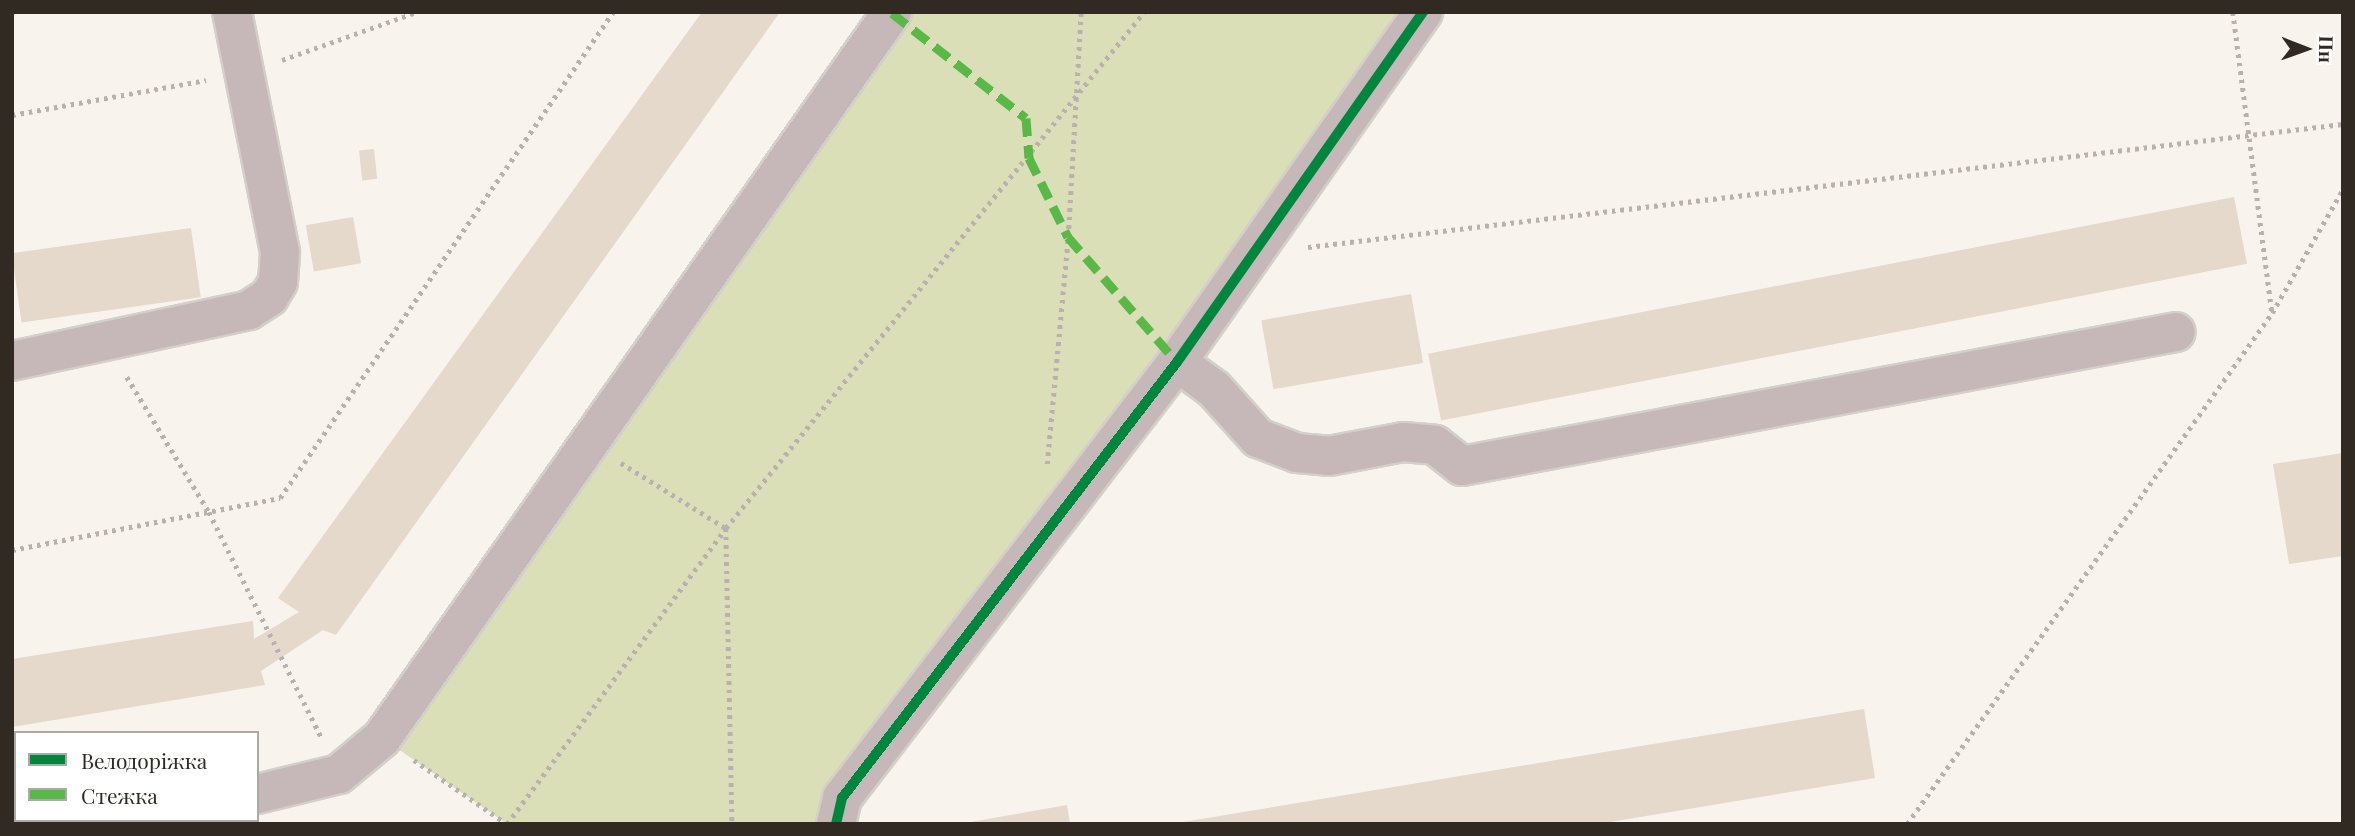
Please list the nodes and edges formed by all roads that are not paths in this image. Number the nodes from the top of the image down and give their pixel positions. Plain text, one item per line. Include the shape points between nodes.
1 (232, 12) edge
2 (1423, 12) edge
3 (892, 13) edge
4 (2176, 332) dead end
5 (12, 361) edge
6 (1177, 362) junction
7 (259, 794) edge
8 (836, 824) edge

1 - 5 street via 279,252 278,282 269,297 249,310
2 - 6 street
3 - 7 street via 586,441 382,738 339,774
4 - 6 street via 1462,466 1435,445 1403,442 1329,456 1297,453 1258,438 1214,389
6 - 8 street via 842,798

